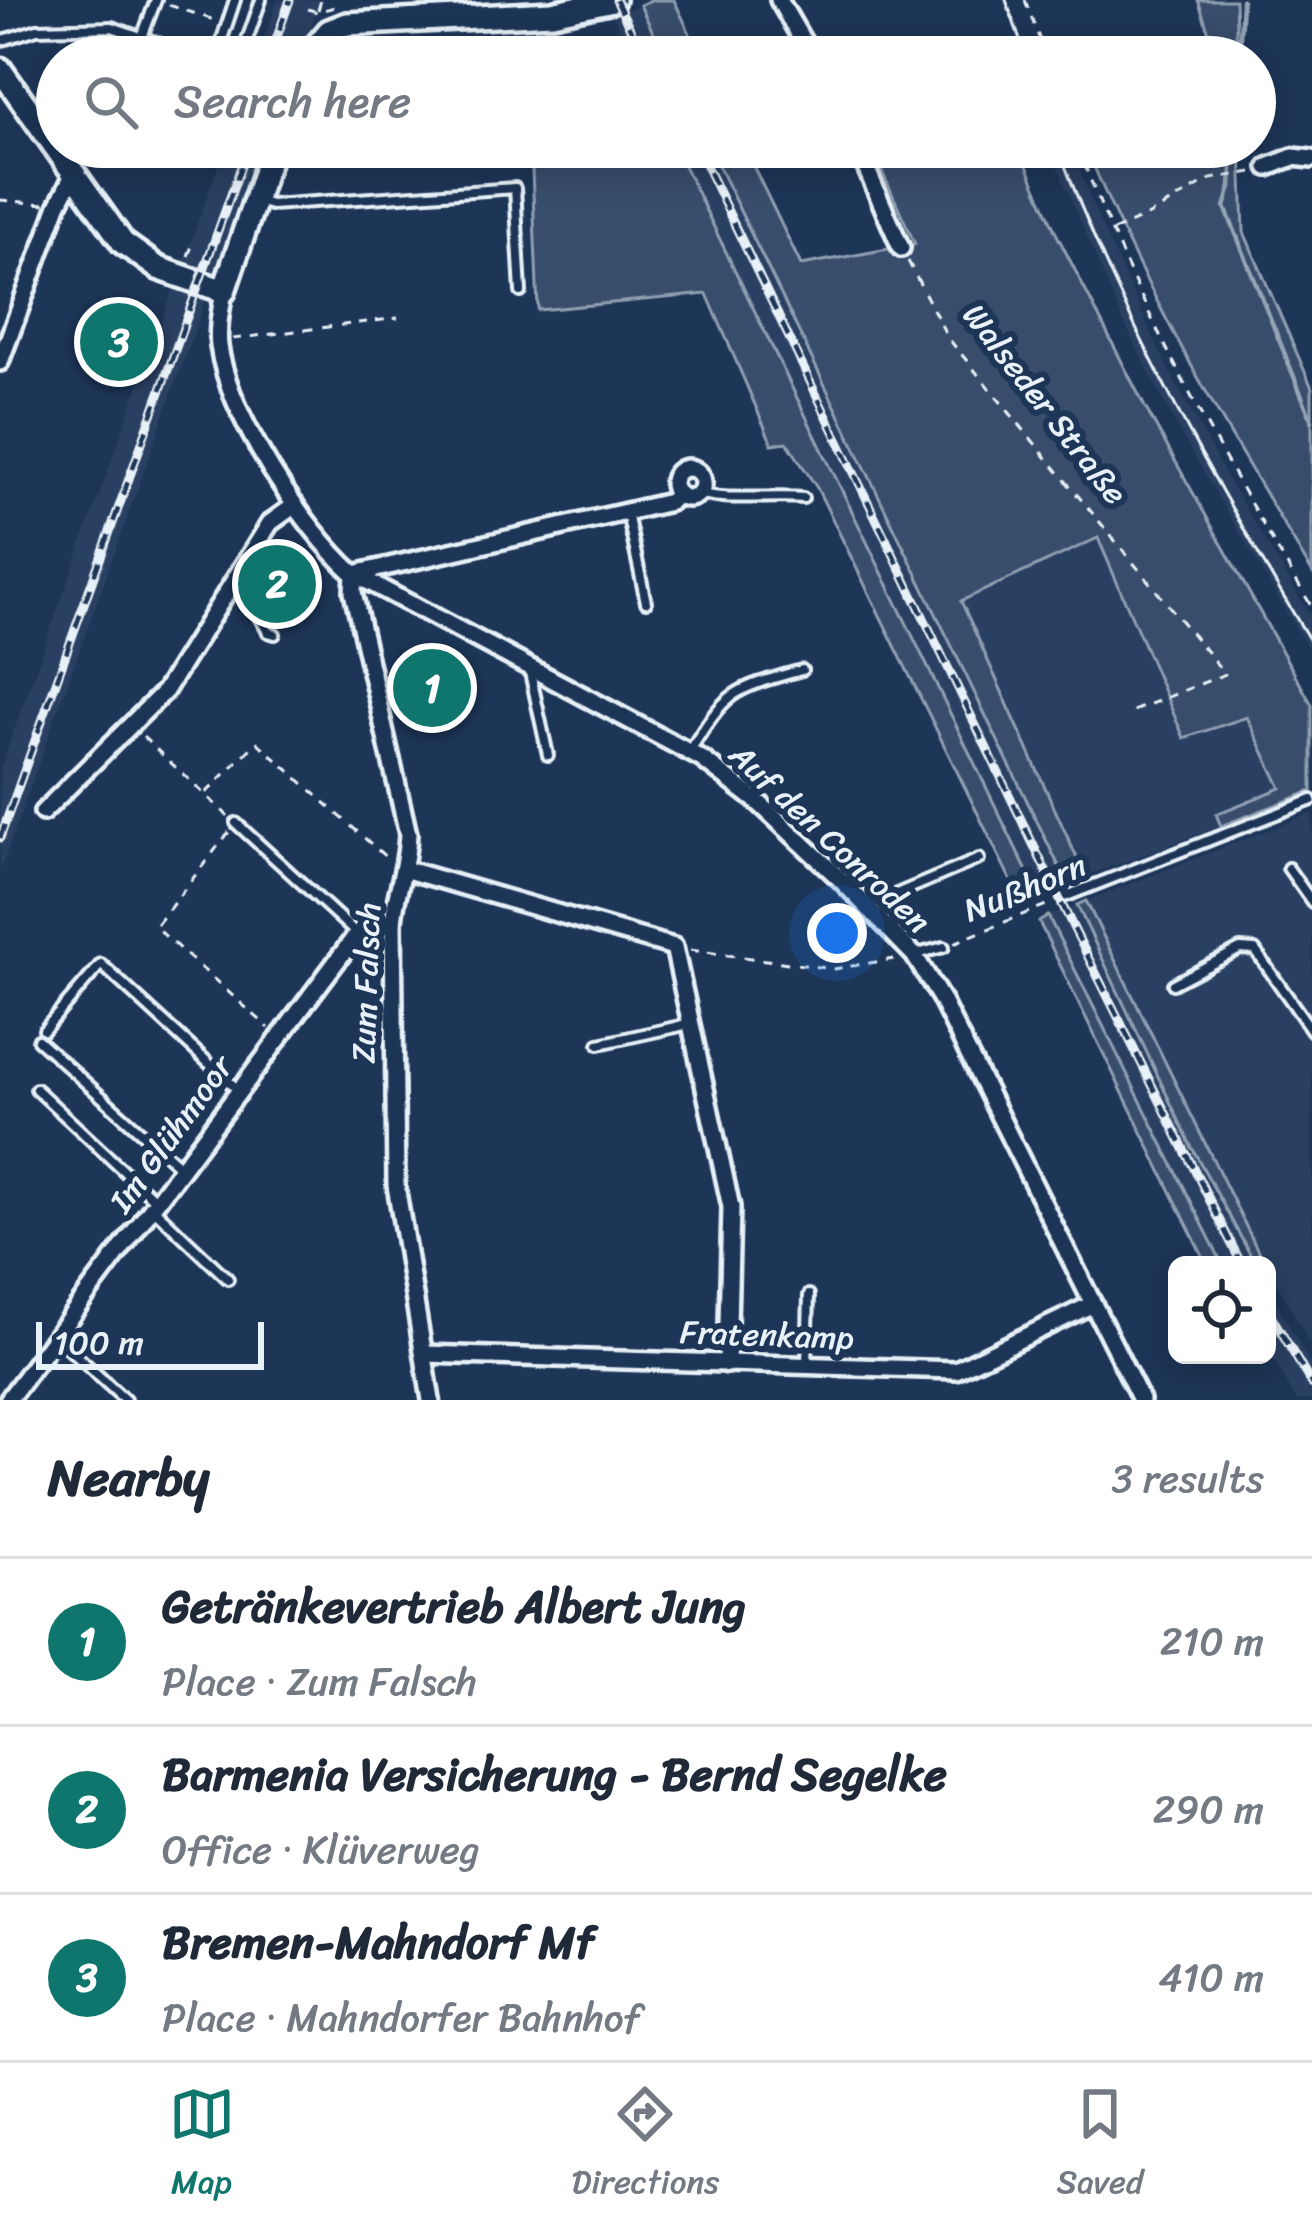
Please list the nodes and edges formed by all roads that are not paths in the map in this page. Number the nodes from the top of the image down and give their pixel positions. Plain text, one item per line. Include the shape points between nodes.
1 (156, 0) edge
2 (235, 0) edge
3 (261, 0) edge
4 (613, 0) edge
5 (779, 0) edge
6 (550, 6) edge
7 (136, 36) edge
8 (143, 36) edge
9 (223, 36) edge
10 (248, 36) edge
11 (325, 36) edge
12 (800, 36) edge
13 (0, 40) edge
14 (1, 73) edge
15 (36, 121) edge
16 (1312, 159) edge
17 (1276, 164) edge
18 (70, 168) edge
19 (265, 168) edge
20 (866, 168) edge
21 (74, 173) junction
22 (254, 200) junction
23 (901, 248) road end
24 (224, 291) junction
25 (521, 292) dead end
26 (0, 362) edge
27 (699, 492) junction
28 (678, 494) junction
29 (803, 498) dead end
30 (295, 506) junction
31 (627, 512) junction
32 (354, 574) junction
33 (236, 578) junction
34 (646, 602) dead end
35 (275, 634) dead end
36 (529, 666) junction
37 (802, 670) dead end
38 (690, 753) junction
39 (548, 754) dead end
40 (1312, 800) edge
41 (43, 812) dead end
42 (236, 824) road end
43 (980, 859) dead end
44 (1288, 868) dead end
45 (407, 870) junction
46 (1064, 897) road end
47 (1312, 902) edge
48 (866, 907) junction
49 (393, 922) junction
50 (357, 934) junction
51 (944, 947) road end
52 (914, 955) junction
53 (1173, 984) dead end
54 (690, 1024) junction
55 (1312, 1031) edge
56 (599, 1044) dead end
57 (36, 1089) dead end
58 (240, 1091) junction
59 (182, 1169) junction
60 (155, 1205) junction
61 (228, 1279) dead end
62 (809, 1294) dead end
63 (1093, 1304) junction
64 (56, 1337) junction
65 (424, 1354) junction
66 (727, 1364) junction
67 (807, 1366) junction
68 (8, 1400) edge
69 (125, 1400) edge
70 (431, 1400) edge
71 (1141, 1400) edge

1 - 8 lane
2 - 9 lane
3 - 10 lane
4 - 6 street
5 - 12 street
6 - 11 street via 347,24
7 - 13 lane via 112,28 37,29
14 - 15 street
16 - 17 street
18 - 21 street
19 - 22 street
20 - 23 street
21 - 24 street via 139,257
21 - 26 street
22 - 24 street
22 - 25 lane via 515,188
24 - 30 street, Auf den Conroden via 224,372
27 - 28 street
27 - 28 street via 701,476 686,468 674,478
27 - 29 lane via 711,499
28 - 31 street
30 - 32 street, Auf den Conroden
30 - 33 street via 270,523
31 - 32 street
31 - 34 lane
32 - 36 street, Auf den Conroden
32 - 45 street, Zum Falsch via 408,834
33 - 35 lane
33 - 41 street via 166,691
36 - 38 street, Auf den Conroden
36 - 39 lane
37 - 38 lane via 724,699
38 - 48 street, Auf den Conroden via 758,802
40 - 46 lane, Nußhorn
42 - 50 lane
43 - 48 lane
44 - 47 lane
45 - 49 street, Zum Falsch
45 - 54 street via 674,947
48 - 52 street, Auf den Conroden
49 - 50 street via 370,923
49 - 65 street, Zum Falsch via 395,1185
50 - 58 street, Im Glühmoor
51 - 52 lane, Nußhorn
52 - 63 street, Auf den Conroden
53 - 55 lane via 1240,949 1255,950
54 - 56 lane
54 - 66 street via 731,1207
57 - 60 lane
58 - 59 street, Im Glühmoor
58 - 59 lane via 101,964 41,1035
59 - 60 street, Im Glühmoor
60 - 61 lane
60 - 64 street, Im Glühmoor
62 - 67 lane
63 - 67 street, Fratenkamp via 956,1370
63 - 71 street, Auf den Conroden
64 - 68 street, Im Glühmoor
64 - 69 lane
65 - 66 street, Fratenkamp
65 - 70 street, Zum Falsch
66 - 67 street, Fratenkamp

